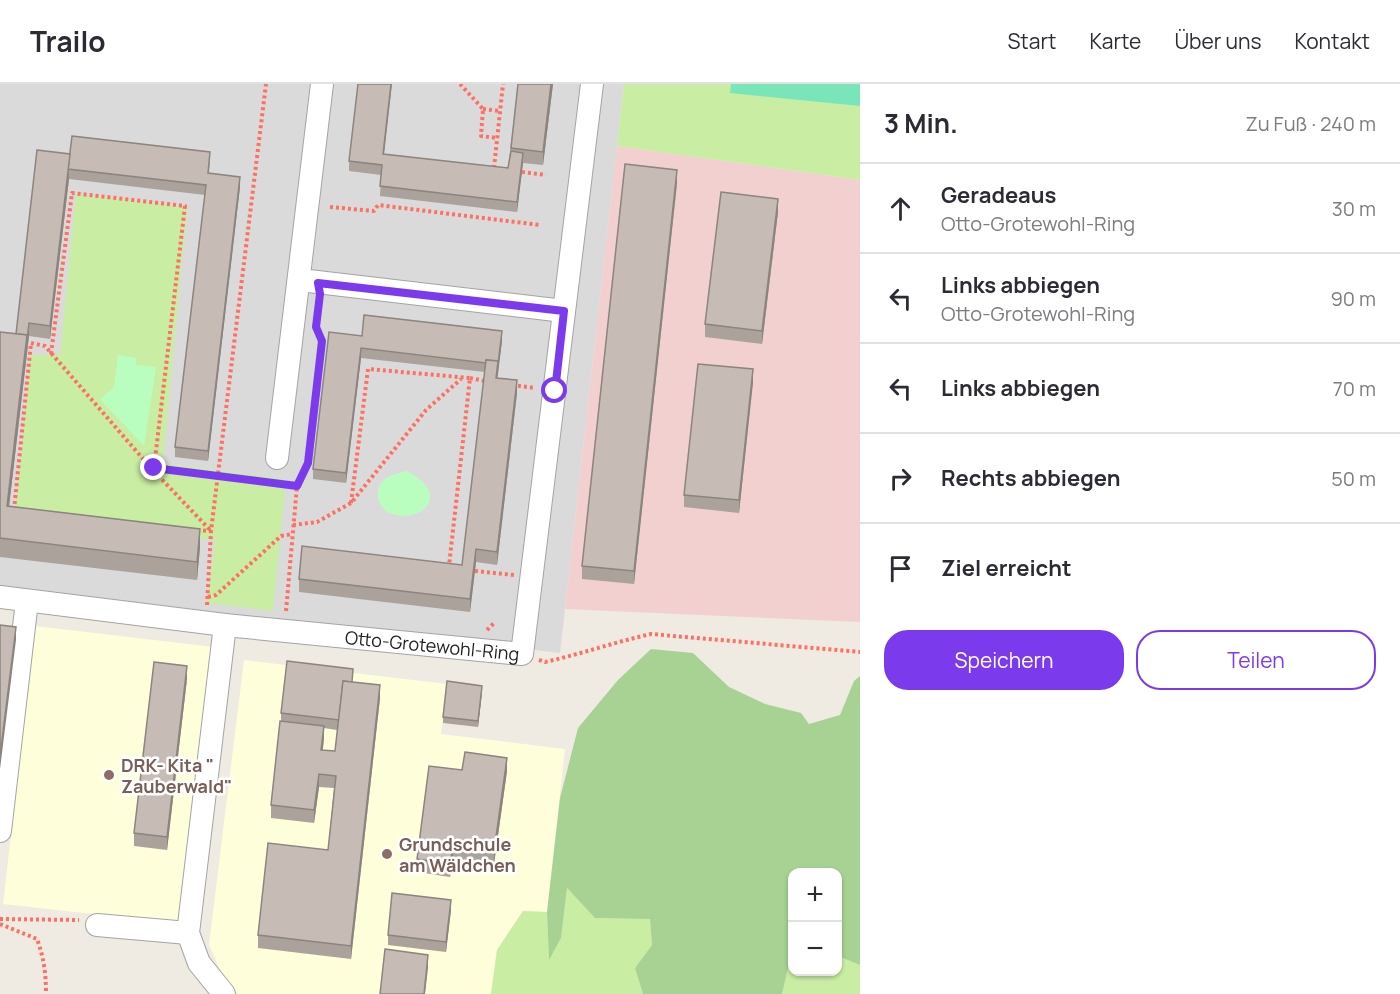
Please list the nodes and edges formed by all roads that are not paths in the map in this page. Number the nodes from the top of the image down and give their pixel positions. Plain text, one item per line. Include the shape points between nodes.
1 (322, 84) edge
2 (592, 84) edge
3 (309, 281) junction
4 (564, 311) junction
5 (277, 458) dead end
6 (0, 597) edge
7 (27, 601) junction
8 (215, 623) junction
9 (0, 831) edge
10 (97, 925) road end
11 (188, 933) junction
12 (224, 994) edge

1 - 3 street
2 - 4 street, Otto-Grotewohl-Ring
3 - 4 street
3 - 5 street
4 - 8 street, Otto-Grotewohl-Ring via 522,654
6 - 7 street, Otto-Grotewohl-Ring
7 - 8 street, Otto-Grotewohl-Ring
7 - 9 street
8 - 11 street
10 - 11 street
11 - 12 street via 199,963

